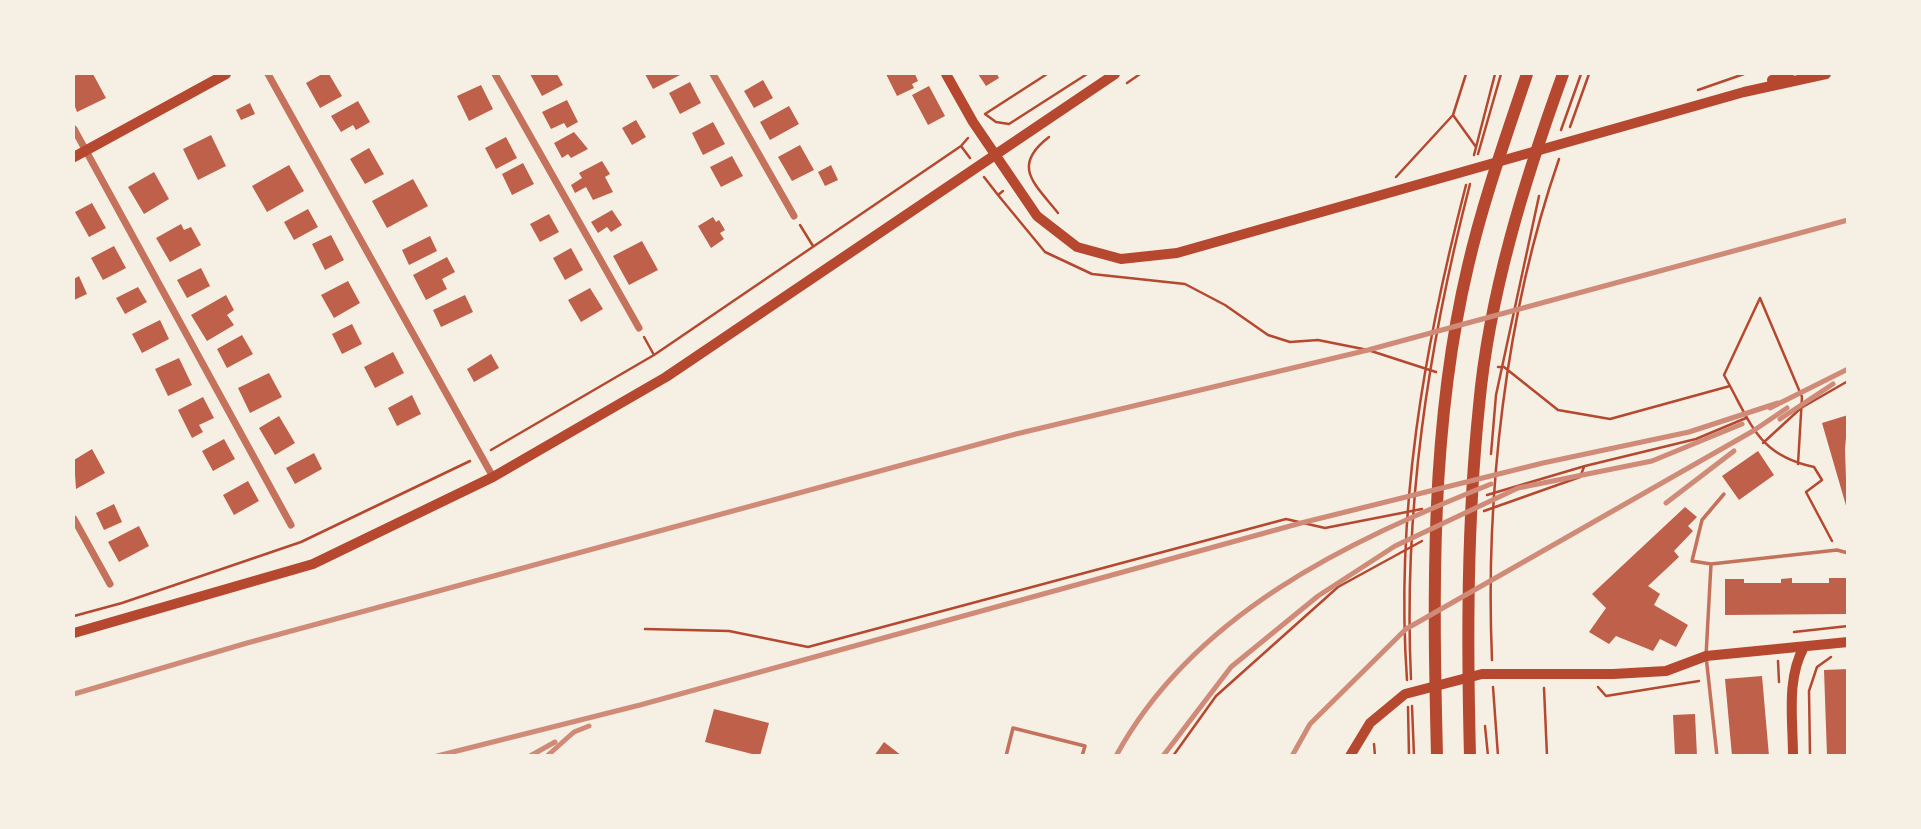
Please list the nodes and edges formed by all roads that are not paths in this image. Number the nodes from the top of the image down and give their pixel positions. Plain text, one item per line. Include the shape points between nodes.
1 (226, 74) edge
2 (268, 74) edge
3 (495, 74) edge
4 (713, 74) edge
5 (946, 74) edge
6 (1115, 74) edge
7 (1789, 74) edge
8 (1826, 74) edge
9 (1562, 76) edge
10 (1525, 77) edge
11 (1744, 92) junction
12 (74, 129) edge
13 (85, 150) junction
14 (997, 153) junction
15 (74, 157) edge
16 (794, 216) road end
17 (639, 328) road end
18 (493, 477) junction
19 (1724, 494) dead end
20 (74, 519) edge
21 (291, 525) dead end
22 (1847, 552) edge
23 (1711, 564) junction
24 (110, 583) dead end
25 (74, 633) edge
26 (1847, 642) edge
27 (1804, 647) junction
28 (1706, 656) junction
29 (1006, 755) edge
30 (1082, 755) edge
31 (1350, 755) edge
32 (1437, 755) edge
33 (1470, 755) edge
34 (1717, 755) edge
35 (1793, 755) edge

1 - 13 main road
2 - 18 street
3 - 17 street
4 - 16 street
5 - 14 main road
6 - 14 main road
7 - 11 main road
8 - 11 main road
9 - 33 main road via 1503,268 1479,404 1466,608
10 - 32 main road via 1468,266 1446,395 1432,580
11 - 14 main road via 1177,253 1132,258 1077,247 1037,216
12 - 13 street
13 - 15 main road
13 - 21 street
14 - 18 main road via 666,377
18 - 25 main road via 313,564
19 - 23 lane via 1702,520 1692,561
20 - 24 street
22 - 23 lane
23 - 28 lane
26 - 27 main road
27 - 28 main road
27 - 35 main road via 1792,683
28 - 31 main road via 1665,671 1482,674 1405,694 1370,723
28 - 34 lane
29 - 30 lane via 1013,728 1085,746

